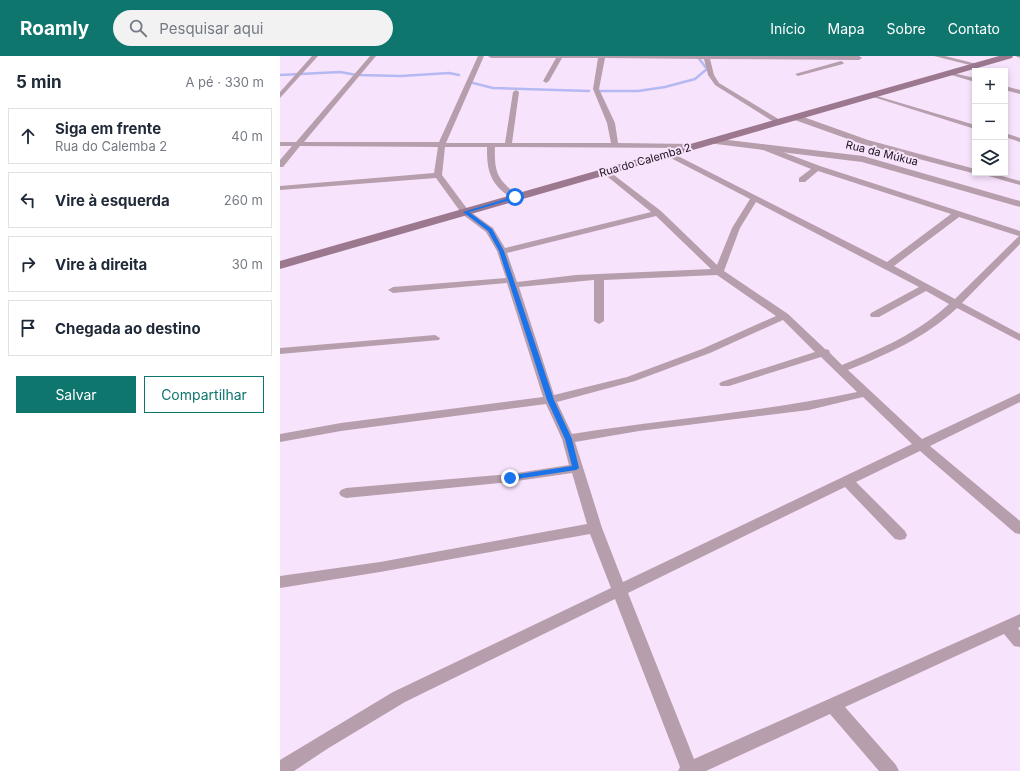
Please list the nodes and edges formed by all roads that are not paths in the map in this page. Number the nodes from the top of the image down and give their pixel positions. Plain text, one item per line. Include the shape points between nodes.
1 (315, 56) edge
2 (373, 56) edge
3 (481, 56) edge
4 (491, 56) edge
5 (534, 56) edge
6 (937, 56) edge
7 (560, 57) edge
8 (602, 57) edge
9 (862, 57) edge
10 (1002, 57) edge
11 (707, 58) junction
12 (978, 65) junction
13 (950, 73) junction
14 (798, 74) dead end
15 (972, 79) edge
16 (546, 81) dead end
17 (1008, 89) edge
18 (516, 92) dead end
19 (1020, 92) edge
20 (872, 95) junction
21 (280, 96) edge
22 (795, 117) junction
23 (777, 122) junction
24 (972, 126) edge
25 (1008, 136) edge
26 (1020, 140) edge
27 (711, 141) junction
28 (280, 144) edge
29 (297, 144) junction
30 (442, 144) junction
31 (491, 146) junction
32 (508, 146) junction
33 (615, 146) junction
34 (694, 146) junction
35 (761, 146) junction
36 (668, 154) junction
37 (280, 165) edge
38 (817, 168) junction
39 (972, 170) edge
40 (606, 171) junction
41 (438, 175) junction
42 (993, 176) edge
43 (802, 180) dead end
44 (1020, 183) edge
45 (280, 188) edge
46 (515, 197) junction
47 (755, 197) junction
48 (1020, 204) edge
49 (465, 212) junction
50 (658, 213) junction
51 (957, 214) junction
52 (1020, 234) edge
53 (1020, 239) edge
54 (502, 251) junction
55 (280, 265) edge
56 (887, 266) junction
57 (720, 272) junction
58 (600, 277) junction
59 (512, 283) junction
60 (926, 287) junction
61 (393, 290) dead end
62 (956, 303) junction
63 (875, 315) dead end
64 (784, 316) junction
65 (599, 321) dead end
66 (435, 338) dead end
67 (1020, 338) edge
68 (280, 351) edge
69 (824, 352) junction
70 (841, 369) junction
71 (725, 384) dead end
72 (866, 393) junction
73 (1020, 397) edge
74 (550, 400) junction
75 (280, 438) edge
76 (568, 439) junction
77 (921, 445) junction
78 (576, 468) junction
79 (846, 480) junction
80 (346, 493) dead end
81 (595, 528) junction
82 (1020, 529) edge
83 (900, 535) dead end
84 (280, 582) edge
85 (618, 591) junction
86 (1014, 623) edge
87 (1020, 641) edge
88 (834, 706) junction
89 (280, 770) edge
90 (689, 771) edge
91 (890, 771) edge

1 - 21 street
2 - 29 street
3 - 30 street
4 - 5 street
5 - 7 street
6 - 12 street
7 - 8 street
7 - 16 street
8 - 11 street
8 - 33 street via 596,89 611,123
9 - 11 street
9 - 14 street
10 - 12 main road, Rua do Calemba 2
11 - 23 street via 711,75 717,84
12 - 13 main road, Rua do Calemba 2
13 - 15 street
13 - 20 main road, Rua do Calemba 2
17 - 19 street
18 - 32 street
20 - 22 main road, Rua do Calemba 2
20 - 24 street
22 - 23 main road, Rua do Calemba 2
22 - 39 street via 865,142
23 - 27 main road, Rua do Calemba 2
25 - 26 street
27 - 34 main road, Rua do Calemba 2
27 - 35 street, Rua da Múkua
28 - 29 street
29 - 30 street
29 - 37 street
30 - 31 street
30 - 41 street
31 - 32 street
31 - 46 street via 493,175 496,181
32 - 33 street
33 - 34 street
34 - 36 main road, Rua do Calemba 2
35 - 38 street
35 - 48 street, Rua da Múkua via 863,159
36 - 40 main road, Rua do Calemba 2
36 - 47 street
38 - 43 street
38 - 51 street
40 - 46 main road, Rua do Calemba 2
40 - 50 street
41 - 45 street
41 - 49 street
42 - 44 street
46 - 49 main road, Rua do Calemba 2
47 - 56 street
47 - 57 street via 736,228
49 - 54 street via 490,230
49 - 55 main road, Rua do Calemba 2
50 - 54 street
50 - 57 street
51 - 52 street
51 - 56 street via 940,225 911,251
53 - 62 street
54 - 59 street
56 - 60 street
57 - 58 street
57 - 64 street
58 - 59 street
58 - 65 street
59 - 61 street
59 - 74 street
60 - 62 street
60 - 63 street
62 - 67 street
62 - 70 street via 922,331 903,342
64 - 69 street
64 - 74 street via 706,351 631,379
66 - 68 street
69 - 70 street
69 - 71 street
70 - 72 street
72 - 76 street via 809,406 639,427
72 - 77 street
73 - 77 street
74 - 75 street via 341,426
74 - 76 street
76 - 78 street
77 - 79 street
77 - 82 street
78 - 80 street via 510,478
78 - 81 street
79 - 83 street
79 - 85 street
81 - 84 street via 380,567
81 - 85 street
85 - 89 street via 399,697
85 - 90 street
86 - 87 street
86 - 88 street
88 - 90 street
88 - 91 street

